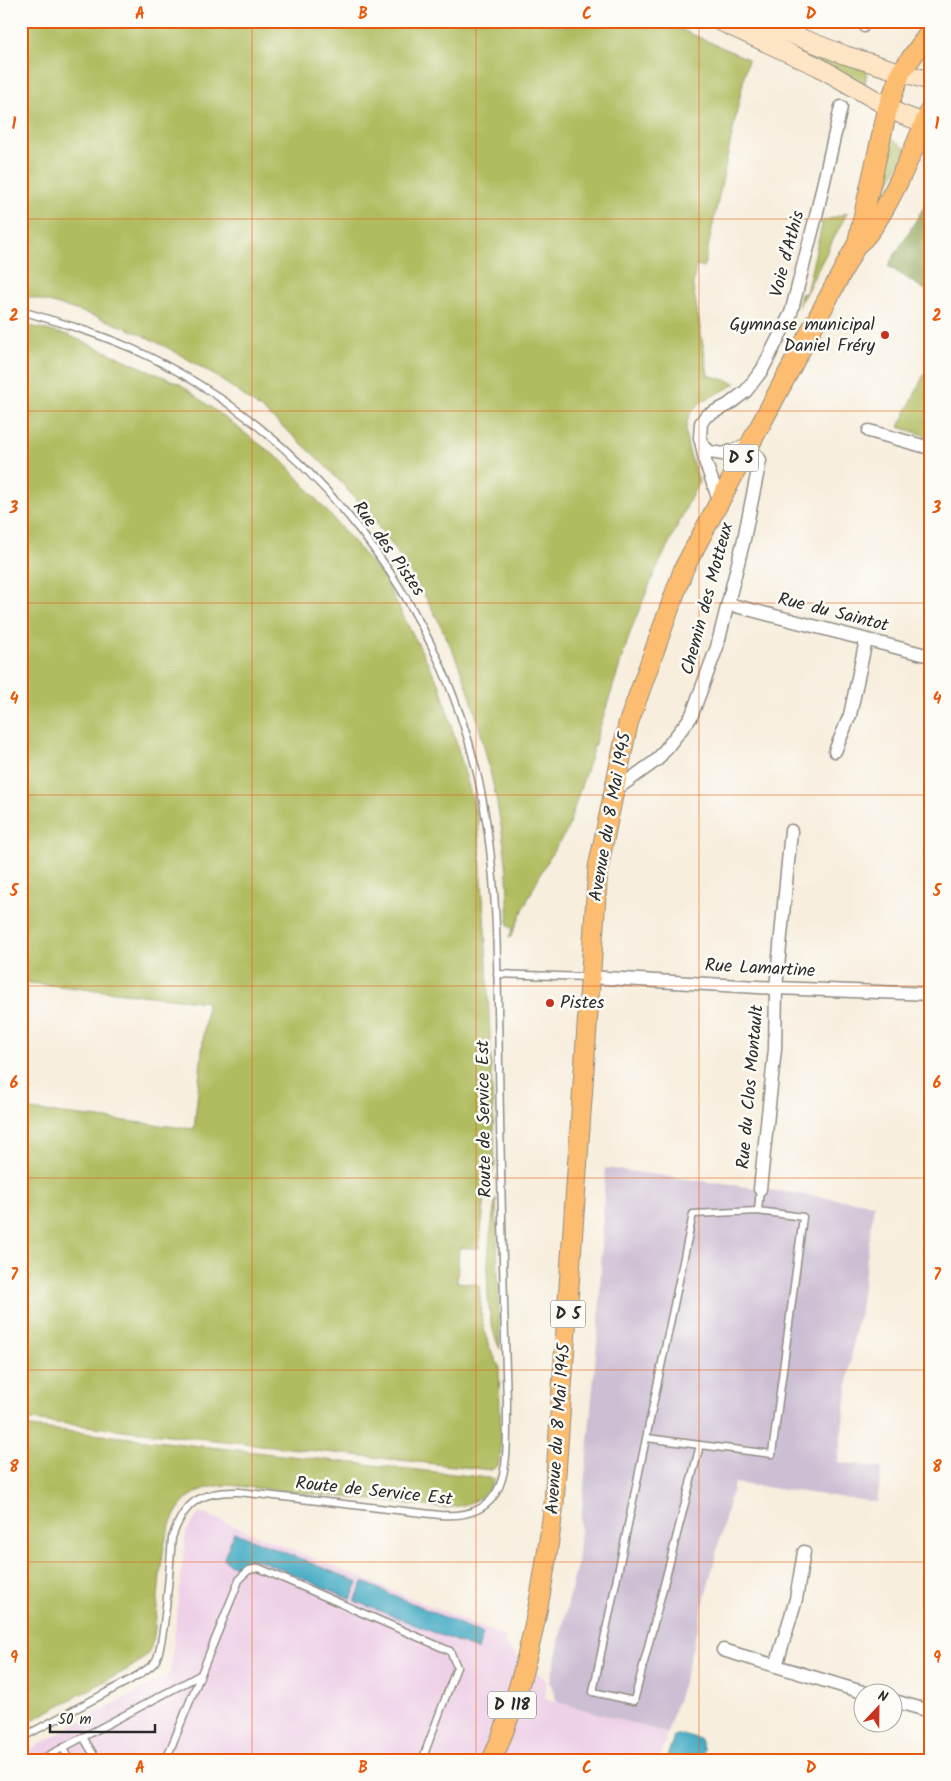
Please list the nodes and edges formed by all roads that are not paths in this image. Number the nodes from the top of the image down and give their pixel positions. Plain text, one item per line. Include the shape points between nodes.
1 (719, 21) edge
2 (757, 21) edge
3 (865, 21) edge
4 (864, 29) dead end
5 (930, 32) edge
6 (901, 72) junction
7 (930, 81) edge
8 (841, 106) dead end
9 (888, 107) junction
10 (928, 120) edge
11 (858, 244) junction
12 (21, 311) edge
13 (869, 432) dead end
14 (702, 445) junction
15 (748, 446) junction
16 (930, 448) edge
17 (719, 500) junction
18 (728, 604) junction
19 (866, 640) junction
20 (930, 656) edge
21 (835, 751) dead end
22 (614, 791) junction
23 (791, 831) dead end
24 (497, 974) junction
25 (589, 977) junction
26 (776, 988) junction
27 (930, 994) edge
28 (760, 1189) joint
29 (758, 1211) junction
30 (647, 1438) junction
31 (700, 1445) junction
32 (804, 1552) dead end
33 (530, 1649) joint
34 (723, 1650) dead end
35 (776, 1666) junction
36 (200, 1675) junction
37 (854, 1689) edge
38 (904, 1704) edge
39 (930, 1711) edge
40 (84, 1737) junction
41 (21, 1738) edge
42 (63, 1748) junction
43 (40, 1760) edge
44 (69, 1760) edge
45 (97, 1760) edge
46 (166, 1760) edge
47 (422, 1760) edge
48 (492, 1760) edge

1 - 9 main road via 819,68
2 - 6 main road via 845,55
3 - 4 lane
5 - 6 main road, Avenue du 8 Mai 1945 / D 5
6 - 7 main road
6 - 9 main road, Avenue du 8 Mai 1945 / D 5
8 - 14 street, Voie d'Athis via 790,313 762,370 746,391 706,416 701,423
9 - 10 main road
9 - 11 main road, Avenue du 8 Mai 1945 / D 5
10 - 11 main road, Avenue du 8 Mai 1945 / D 5 via 873,227
11 - 15 main road, Avenue du 8 Mai 1945 / D 5
12 - 24 lane, Rue des Pistes via 89,331 136,350 231,407 324,486 381,558 437,655 467,734 483,802 492,867
13 - 16 street
14 - 15 street via 710,452 720,454
14 - 17 street
15 - 17 main road, Avenue du 8 Mai 1945 / D 5
15 - 18 street, Chemin des Motteux via 760,460
17 - 22 main road, Avenue du 8 Mai 1945 / D 5 via 684,568 661,628 628,724
18 - 19 street, Rue du Saintot
18 - 22 street, Chemin des Motteux via 717,647 691,717 658,760
19 - 20 street, Rue du Saintot
19 - 21 street via 850,715
22 - 25 main road, Avenue du 8 Mai 1945 / D 5 via 598,868
23 - 26 street, Rue du Clos Montault
24 - 25 lane
24 - 41 lane, Route de Service Est via 507,1401 506,1460 503,1480 496,1495 482,1509 458,1516 240,1492 202,1496 185,1510 172,1538 161,1642 155,1662 130,1680
25 - 26 street, Rue Lamartine
25 - 33 main road, Avenue du 8 Mai 1945 / D 5 via 554,1503 544,1581
26 - 27 street, Rue Lamartine
26 - 28 street, Rue du Clos Montault via 775,1049
28 - 29 lane
29 - 30 lane via 693,1214
29 - 31 lane via 803,1217 772,1454
30 - 31 lane
30 - 31 lane via 592,1692 634,1701
32 - 35 street via 796,1599
33 - 48 main road, D 118
34 - 35 street
35 - 37 street
36 - 40 lane
36 - 46 lane
36 - 47 lane via 240,1578 249,1570 259,1568 450,1651 457,1668
38 - 39 street
40 - 42 lane
40 - 45 lane
42 - 43 lane
42 - 44 lane

